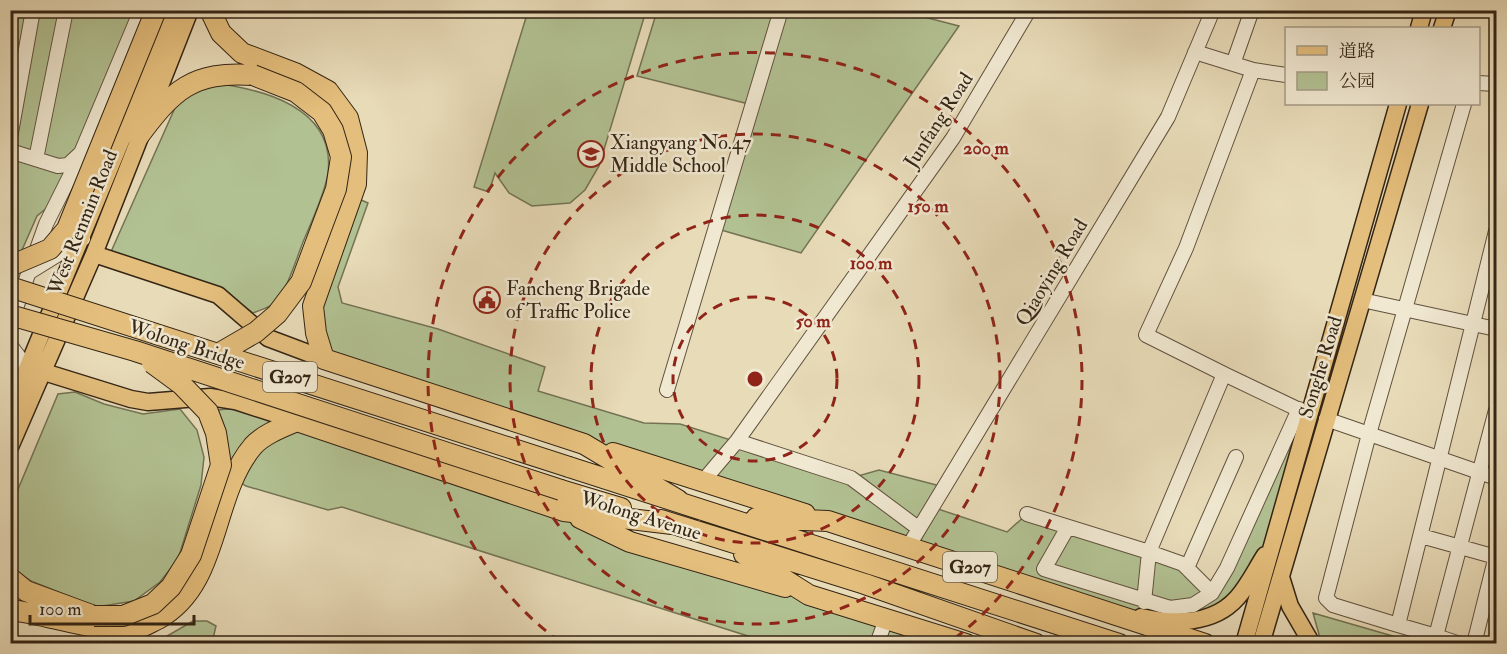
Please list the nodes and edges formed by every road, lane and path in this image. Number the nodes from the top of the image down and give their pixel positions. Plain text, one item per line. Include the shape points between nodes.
1 (33, 10) edge
2 (66, 10) edge
3 (141, 10) edge
4 (156, 10) edge
5 (175, 10) edge
6 (190, 10) edge
7 (210, 10) edge
8 (781, 10) edge
9 (1029, 10) edge
10 (1213, 10) edge
11 (1252, 10) edge
12 (1424, 10) edge
13 (1448, 10) edge
14 (1419, 27) edge
15 (1442, 27) edge
16 (1195, 52) junction
17 (1233, 64) junction
18 (1253, 70) junction
19 (1285, 75) edge
20 (1480, 82) edge
21 (1497, 84) edge
22 (1398, 105) edge
23 (1420, 105) edge
24 (1464, 105) edge
25 (138, 137) junction
26 (10, 138) edge
27 (10, 151) edge
28 (81, 153) junction
29 (36, 159) junction
30 (58, 166) junction
31 (59, 198) junction
32 (1497, 231) edge
33 (82, 239) junction
34 (94, 254) junction
35 (19, 269) edge
36 (10, 287) edge
37 (1362, 300) junction
38 (1404, 310) junction
39 (10, 315) edge
40 (10, 323) edge
41 (1473, 325) junction
42 (1497, 330) edge
43 (10, 345) edge
44 (135, 351) junction
45 (218, 354) junction
46 (324, 359) junction
47 (36, 370) junction
48 (1224, 374) junction
49 (667, 390) dead end
50 (10, 410) edge
51 (1497, 410) edge
52 (1312, 414) junction
53 (297, 421) junction
54 (1369, 434) junction
55 (737, 441) junction
56 (584, 444) junction
57 (10, 447) edge
58 (1236, 457) dead end
59 (1441, 459) junction
60 (569, 468) joint
61 (1482, 473) junction
62 (1497, 478) edge
63 (704, 480) junction
64 (561, 490) joint
65 (678, 500) junction
66 (564, 511) junction
67 (1027, 514) dead end
68 (730, 517) junction
69 (828, 521) junction
70 (672, 524) junction
71 (1068, 527) junction
72 (918, 528) junction
73 (1421, 536) junction
74 (722, 539) junction
75 (1275, 539) junction
76 (909, 547) junction
77 (1461, 547) junction
78 (1149, 552) junction
79 (1496, 556) edge
80 (1187, 568) junction
81 (1281, 577) junction
82 (10, 578) edge
83 (1212, 593) junction
84 (809, 595) junction
85 (1144, 602) junction
86 (10, 610) edge
87 (1099, 610) junction
88 (886, 619) junction
89 (1398, 625) junction
90 (1436, 636) junction
91 (965, 643) edge
92 (877, 644) edge
93 (1036, 644) edge
94 (1119, 644) edge
95 (1205, 644) edge
96 (1244, 644) edge
97 (1261, 644) edge
98 (1312, 644) edge
99 (1460, 644) edge
100 (1474, 644) edge

1 - 26 street
2 - 29 street
3 - 28 street
4 - 35 highway, bridge via 67,229 50,249
5 - 33 main road
6 - 25 main road, West Renmin Road
7 - 46 highway via 220,33 242,53 295,73 328,92 348,118 357,153 357,184 313,306
8 - 49 street
9 - 55 street, Junfang Road via 953,138
10 - 16 street, Qiaoying Road
11 - 17 street
12 - 14 main road
13 - 15 main road
16 - 17 street
16 - 72 street, Qiaoying Road via 1168,117
17 - 18 street
18 - 19 street
18 - 48 street via 1185,248 1146,335
20 - 21 street
22 - 52 main road, Songhe Road
23 - 37 main road, Songhe Road
24 - 38 street
25 - 34 main road, West Renmin Road
25 - 45 highway, bridge via 165,102 191,83 224,74 253,75 296,92 322,112 333,130 341,157 336,189 301,282 277,314 256,332
27 - 29 street
28 - 30 street via 68,165
28 - 31 street
29 - 30 street
30 - 31 street via 64,183
31 - 35 street
32 - 41 street
33 - 35 street
33 - 47 main road
34 - 46 main road via 218,295 268,338
34 - 47 main road, West Renmin Road
35 - 40 street
36 - 45 highway, Wolong Bridge / G207, bridge
37 - 38 street
37 - 52 main road, Songhe Road
38 - 41 street
38 - 54 street
39 - 44 highway, Wolong Bridge / G207, bridge
41 - 42 street
41 - 59 street
43 - 47 street
44 - 64 highway, Wolong Bridge / G207, bridge
44 - 82 highway, bridge via 182,385 208,412 216,433 221,465 191,555 171,587 153,604 123,616 94,616 26,591
45 - 60 highway, Wolong Bridge / G207, bridge
46 - 56 highway
47 - 50 main road
47 - 53 main road via 131,399 235,401
47 - 57 main road, West Renmin Road
48 - 52 street
48 - 78 street
51 - 61 street
52 - 54 street
52 - 75 main road, Songhe Road
52 - 81 main road, Songhe Road
52 - 83 street
53 - 66 highway
53 - 86 highway via 254,444 234,478 199,576 174,610 141,628 108,630
54 - 59 street
54 - 89 street via 1326,598 1333,605
55 - 63 street, Junfang Road
55 - 72 street via 852,478
56 - 63 highway
56 - 65 highway
58 - 80 street
59 - 61 street
59 - 73 street
60 - 65 highway, Wolong Avenue / G207
61 - 62 street
61 - 77 street
63 - 69 highway
64 - 70 highway, Wolong Avenue / G207
65 - 68 highway, Wolong Avenue / G207
66 - 70 highway
66 - 84 highway via 630,542
67 - 71 street
68 - 69 highway, Wolong Avenue / G207
68 - 94 highway, Wolong Avenue / G207
69 - 76 highway, Wolong Avenue / G207
70 - 74 highway, Wolong Avenue / G207
71 - 78 street
71 - 85 street via 1044,569
72 - 76 street, Qiaoying Road
73 - 77 street
73 - 89 street
74 - 84 highway, Wolong Avenue / G207
74 - 93 highway, Wolong Avenue / G207
75 - 87 main road via 1236,599 1207,618 1152,619
75 - 96 main road, Songhe Road
76 - 87 highway, Wolong Avenue / G207
77 - 79 street
77 - 90 street
78 - 80 street
78 - 85 street
79 - 100 street
80 - 83 street
81 - 97 main road, Songhe Road
81 - 98 main road via 1290,606
83 - 85 street via 1193,605 1170,608
84 - 88 highway, Wolong Avenue / G207
87 - 95 highway, Wolong Avenue / G207
88 - 91 highway, Wolong Avenue / G207
88 - 92 street
89 - 90 street
90 - 99 street

